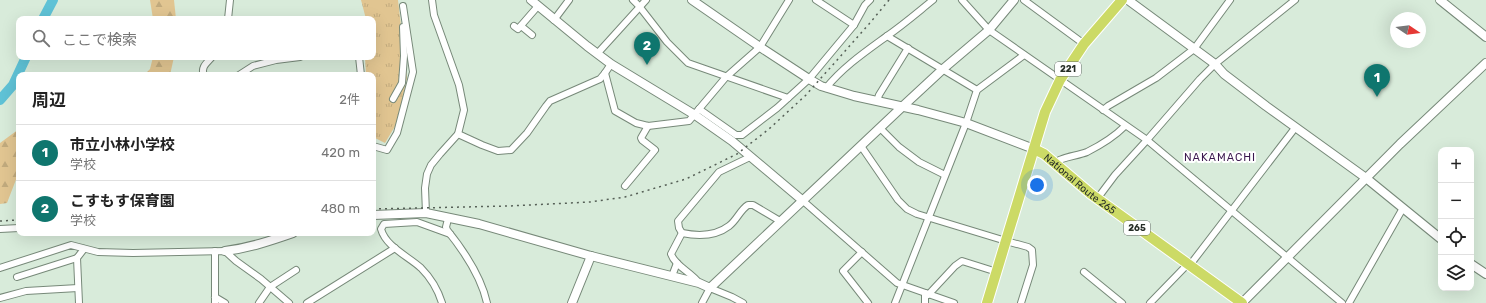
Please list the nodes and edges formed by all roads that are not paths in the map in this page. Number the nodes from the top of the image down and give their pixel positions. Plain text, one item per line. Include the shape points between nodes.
1 (230, 0) edge
2 (432, 0) edge
3 (531, 0) edge
4 (569, 0) edge
5 (633, 0) edge
6 (646, 0) edge
7 (692, 0) edge
8 (789, 0) edge
9 (816, 0) edge
10 (870, 0) edge
11 (933, 0) edge
12 (962, 0) edge
13 (1014, 0) edge
14 (1024, 0) edge
15 (1122, 0) edge
16 (1128, 0) edge
17 (1230, 0) edge
18 (1294, 0) edge
19 (1440, 0) edge
20 (404, 3) edge
21 (538, 6) junction
22 (640, 6) junction
23 (228, 16) edge
24 (554, 20) junction
25 (854, 25) junction
26 (989, 30) junction
27 (532, 35) dead end
28 (887, 36) junction
29 (1486, 37) edge
30 (1084, 44) junction
31 (760, 47) junction
32 (908, 48) junction
33 (1194, 49) junction
34 (597, 54) junction
35 (1024, 55) junction
36 (209, 60) edge
37 (276, 60) edge
38 (359, 60) edge
39 (1486, 63) edge
40 (611, 64) junction
41 (1215, 64) junction
42 (943, 69) junction
43 (203, 72) edge
44 (244, 72) edge
45 (361, 72) edge
46 (605, 73) junction
47 (726, 77) junction
48 (809, 80) junction
49 (1060, 80) junction
50 (826, 88) junction
51 (977, 90) junction
52 (788, 98) junction
53 (393, 99) dead end
54 (876, 101) junction
55 (902, 107) junction
56 (1103, 110) junction
57 (697, 112) junction
58 (966, 123) junction
59 (648, 126) junction
60 (1125, 126) junction
61 (880, 128) junction
62 (1295, 128) junction
63 (458, 134) junction
64 (1147, 140) junction
65 (861, 146) junction
66 (376, 147) edge
67 (1034, 149) junction
68 (750, 157) junction
69 (1054, 163) junction
70 (946, 175) junction
71 (1366, 178) junction
72 (625, 186) dead end
73 (1097, 199) junction
74 (802, 200) junction
75 (1403, 208) junction
76 (1232, 212) junction
77 (426, 213) junction
78 (376, 215) edge
79 (929, 217) junction
80 (448, 218) junction
81 (780, 221) junction
82 (16, 228) edge
83 (0, 229) edge
84 (682, 233) junction
85 (450, 234) junction
86 (285, 236) edge
87 (1438, 237) edge
88 (1006, 241) junction
89 (395, 248) junction
90 (84, 249) junction
91 (215, 251) junction
92 (225, 251) junction
93 (862, 252) junction
94 (591, 256) junction
95 (1287, 257) junction
96 (77, 258) junction
97 (677, 263) junction
98 (1189, 265) junction
99 (1474, 266) edge
100 (0, 268) edge
101 (296, 270) dead end
102 (996, 272) junction
103 (1084, 272) dead end
104 (1486, 274) edge
105 (672, 276) junction
106 (17, 277) dead end
107 (699, 283) junction
108 (902, 285) junction
109 (270, 287) junction
110 (78, 288) junction
111 (710, 288) junction
112 (927, 294) junction
113 (0, 298) edge
114 (215, 300) edge
115 (261, 302) edge
116 (79, 303) edge
117 (225, 303) edge
118 (289, 303) edge
119 (307, 303) edge
120 (442, 303) edge
121 (487, 303) edge
122 (572, 303) edge
123 (702, 303) edge
124 (743, 303) edge
125 (868, 303) edge
126 (894, 303) edge
127 (925, 303) edge
128 (954, 303) edge
129 (987, 303) edge
130 (1021, 303) edge
131 (1122, 303) edge
132 (1150, 303) edge
133 (1242, 303) edge
134 (1342, 303) edge
135 (1349, 303) edge

1 - 23 street
2 - 63 street via 434,15 460,85 464,110
3 - 21 street
4 - 24 street
5 - 22 street
6 - 22 street
7 - 31 street
8 - 31 street
9 - 25 street
10 - 25 street
11 - 28 street
12 - 26 street
13 - 26 street
14 - 30 street
15 - 30 highway, 221
16 - 33 street
17 - 33 street
18 - 41 street
19 - 29 street
20 - 53 street via 402,83
20 - 66 street via 413,72 397,133 386,150
21 - 24 street
21 - 27 street via 517,26
22 - 34 street
22 - 47 street via 667,42 685,60 696,67
24 - 34 street
25 - 48 street
26 - 35 street
26 - 42 street
28 - 32 street
28 - 50 street via 847,65
30 - 49 highway, 221
31 - 47 street
31 - 48 street
32 - 42 street
32 - 54 street
33 - 41 street
33 - 56 street via 1156,78
34 - 40 street
35 - 49 street
35 - 51 street
36 - 43 street via 203,67
37 - 44 street via 253,66
38 - 45 street
39 - 71 street
40 - 46 street
40 - 57 street
41 - 62 street via 1231,80
41 - 64 street
42 - 51 street
42 - 55 street
46 - 59 street via 615,111 636,123
46 - 63 street via 600,79 550,101 511,150 498,151
47 - 52 street
47 - 57 street
48 - 50 street
48 - 52 street
49 - 56 street
49 - 67 highway, 221 via 1045,112
50 - 54 street
51 - 58 street
52 - 57 street via 756,125 738,136
54 - 55 street
55 - 58 street
55 - 61 street
56 - 60 street
57 - 59 street via 689,121
57 - 68 street
58 - 67 street
58 - 70 street
59 - 72 street via 641,138 655,150
60 - 64 street
60 - 69 street via 1099,145
61 - 65 street
61 - 70 street via 919,162
62 - 71 street
62 - 76 street
63 - 77 street via 431,165 427,174
64 - 73 street
64 - 76 street
65 - 74 street
65 - 79 street via 898,200 917,214
67 - 69 highway, National Route 265 / 265
67 - 88 highway, 221
68 - 74 street
68 - 84 street via 719,172 678,221
69 - 73 highway, National Route 265 / 265
70 - 79 street
71 - 75 street
71 - 95 street
73 - 98 highway, National Route 265 / 265
74 - 81 street
74 - 93 street
75 - 87 street
75 - 135 street
76 - 95 street
76 - 98 street
77 - 78 street
77 - 80 street
79 - 88 street
79 - 108 street
80 - 85 street via 446,227
80 - 94 street via 479,224
81 - 84 street via 748,204 729,226 714,233 696,236
81 - 111 street
82 - 83 street
84 - 97 street via 671,254
85 - 89 street via 417,222 384,224 381,229 383,234
85 - 121 street via 469,260
86 - 92 street via 264,244
88 - 102 highway, 221
88 - 130 street via 1028,246 1032,250 1033,265
89 - 119 street
89 - 120 street via 422,269
90 - 91 street via 133,253
90 - 96 street
90 - 100 street via 71,245
91 - 92 street
91 - 114 street
92 - 109 street
93 - 108 street
93 - 125 street via 843,271
94 - 105 street
94 - 122 street
95 - 133 street
95 - 134 street
96 - 106 street
96 - 110 street
97 - 105 street
97 - 107 street
98 - 132 street
98 - 133 highway, National Route 265 / 265
99 - 104 street
101 - 109 street
102 - 112 street via 962,261
102 - 129 highway, 221
103 - 131 street
105 - 107 street
107 - 111 street
108 - 112 street
108 - 126 street
109 - 115 street
109 - 118 street
110 - 113 street via 26,291
110 - 116 street
111 - 123 street
111 - 124 street
112 - 127 street
112 - 128 street
114 - 117 street

